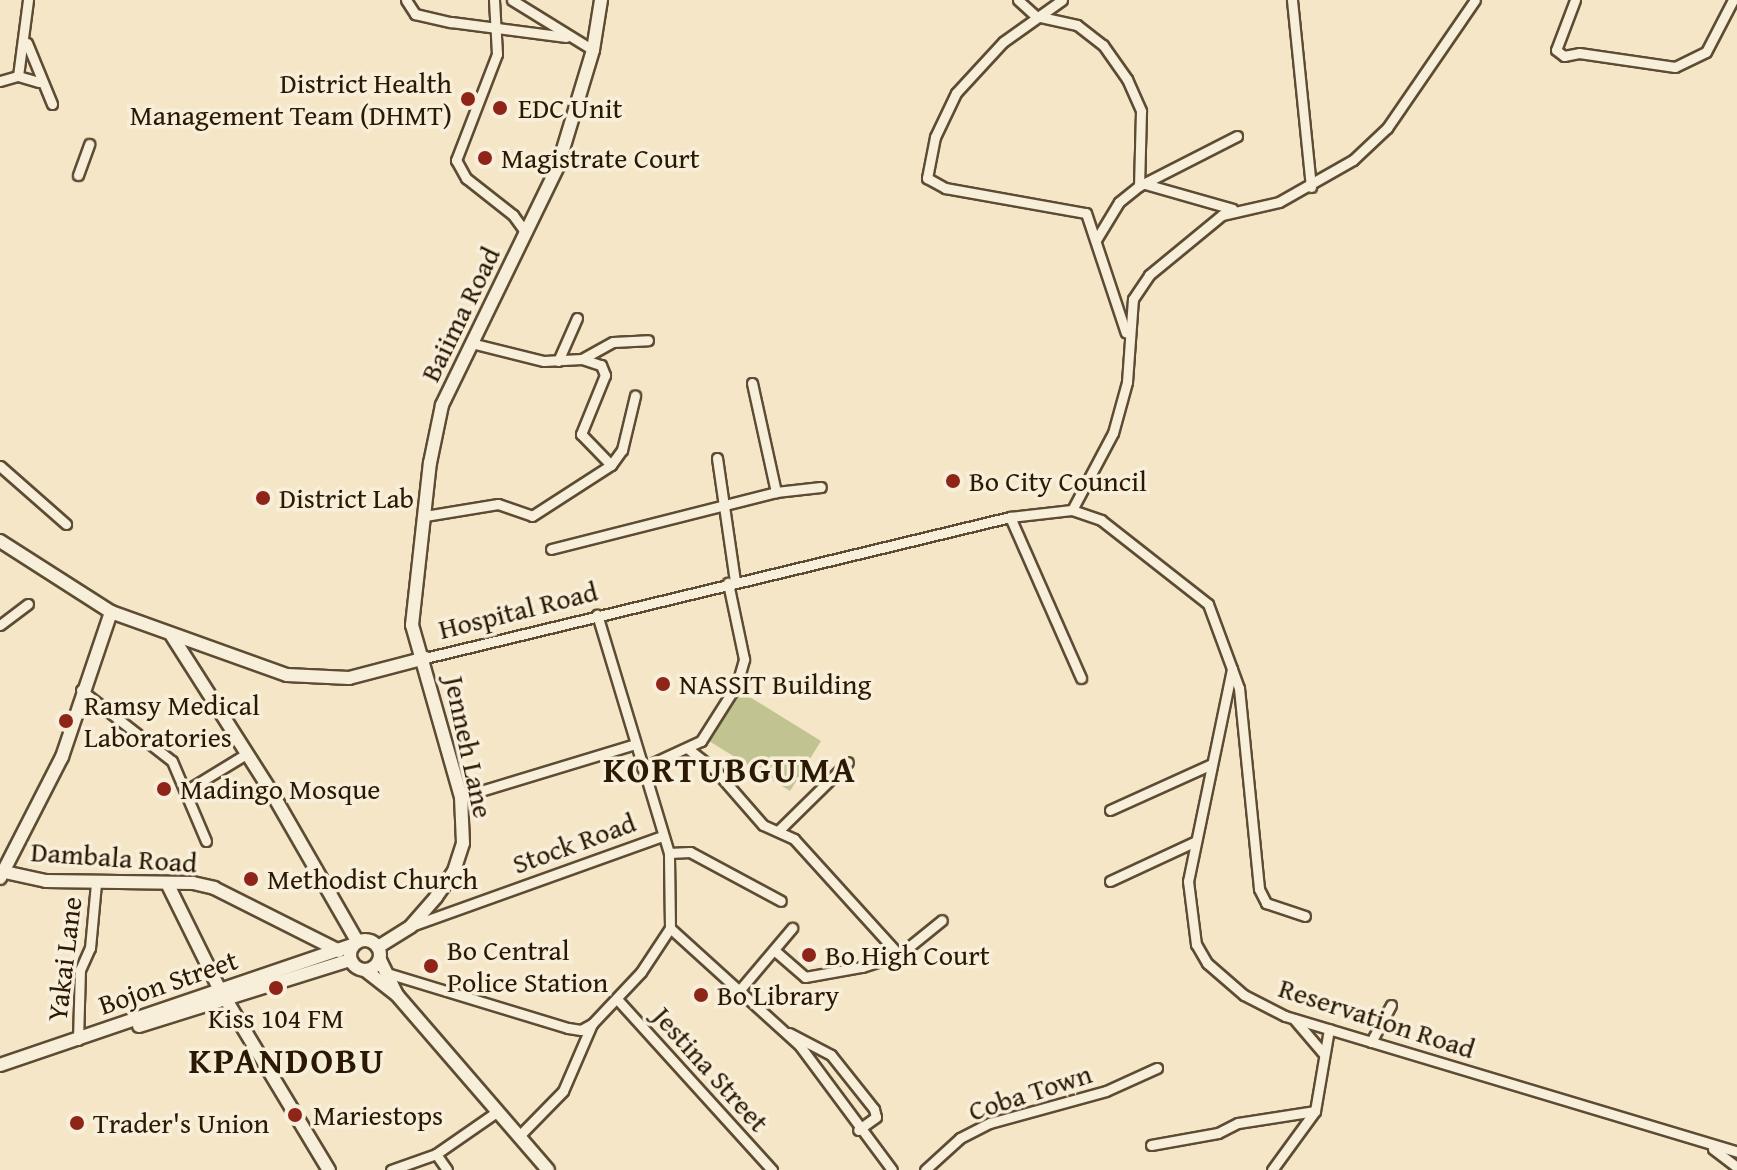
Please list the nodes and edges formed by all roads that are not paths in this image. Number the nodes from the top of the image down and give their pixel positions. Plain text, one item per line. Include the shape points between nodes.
1 (28, 0) edge
2 (406, 0) edge
3 (494, 0) edge
4 (512, 0) edge
5 (601, 0) edge
6 (1018, 0) edge
7 (1062, 0) edge
8 (1292, 0) edge
9 (1475, 0) edge
10 (1575, 0) edge
11 (1733, 0) edge
12 (1036, 16) junction
13 (493, 25) junction
14 (566, 37) junction
15 (26, 40) junction
16 (593, 50) junction
17 (18, 76) junction
18 (0, 81) edge
19 (39, 82) junction
20 (52, 104) dead end
21 (1237, 136) dead end
22 (89, 144) dead end
23 (78, 175) dead end
24 (1142, 185) junction
25 (1311, 187) junction
26 (1233, 209) junction
27 (526, 233) junction
28 (1096, 240) junction
29 (577, 318) dead end
30 (1128, 338) junction
31 (648, 340) dead end
32 (471, 343) junction
33 (582, 359) junction
34 (558, 361) junction
35 (752, 383) dead end
36 (635, 396) dead end
37 (717, 458) dead end
38 (611, 465) junction
39 (0, 466) edge
40 (821, 487) dead end
41 (776, 492) junction
42 (724, 506) junction
43 (1072, 510) junction
44 (425, 516) junction
45 (1010, 517) junction
46 (66, 524) dead end
47 (0, 541) edge
48 (551, 549) dead end
49 (731, 582) junction
50 (28, 604) dead end
51 (111, 612) junction
52 (597, 615) junction
53 (0, 625) edge
54 (172, 636) junction
55 (425, 658) junction
56 (1232, 669) junction
57 (1081, 678) dead end
58 (81, 690) junction
59 (635, 744) junction
60 (687, 748) junction
61 (246, 754) junction
62 (848, 762) dead end
63 (1212, 764) junction
64 (642, 768) junction
65 (187, 790) junction
66 (461, 797) junction
67 (1110, 810) dead end
68 (778, 831) junction
69 (662, 836) junction
70 (206, 841) dead end
71 (1196, 841) junction
72 (669, 853) junction
73 (1, 873) edge
74 (1110, 881) dead end
75 (96, 883) junction
76 (167, 883) junction
77 (781, 901) dead end
78 (1305, 916) dead end
79 (942, 920) dead end
80 (411, 926) junction
81 (670, 928) junction
82 (792, 928) dead end
83 (355, 943) junction
84 (774, 950) junction
85 (379, 953) junction
86 (899, 955) junction
87 (339, 957) junction
88 (365, 970) junction
89 (387, 973) junction
90 (222, 992) junction
91 (738, 992) junction
92 (397, 995) junction
93 (617, 999) junction
94 (1391, 1005) dead end
95 (1293, 1018) junction
96 (592, 1024) junction
97 (568, 1028) junction
98 (779, 1028) junction
99 (1329, 1029) junction
100 (78, 1040) junction
101 (1371, 1042) junction
102 (580, 1046) junction
103 (1323, 1053) junction
104 (0, 1065) edge
105 (1157, 1068) dead end
106 (0, 1073) edge
107 (498, 1111) junction
108 (1315, 1111) junction
109 (858, 1130) junction
110 (519, 1136) junction
111 (1151, 1145) dead end
112 (1711, 1147) junction
113 (1737, 1152) edge
114 (436, 1154) junction
115 (1737, 1167) edge
116 (329, 1170) edge
117 (391, 1170) edge
118 (447, 1170) edge
119 (548, 1170) edge
120 (772, 1170) edge
121 (892, 1170) edge
122 (925, 1170) edge
123 (1272, 1170) edge

1 - 15 street
2 - 13 street via 415,14
3 - 13 street
4 - 14 street
5 - 16 street, Baiima Road
6 - 12 street
7 - 12 street
8 - 25 street
9 - 25 street via 1387,128 1353,160
10 - 11 street via 1556,50 1564,56 1579,53 1675,67 1706,52
12 - 24 street via 1077,25 1103,45 1127,79 1141,111
12 - 28 street via 1003,42 956,93 935,137 927,178 945,188 1086,213
13 - 14 street
13 - 27 street via 497,54 456,160 466,178 513,215
14 - 16 street
15 - 17 street
15 - 19 street
16 - 27 street, Baiima Road via 558,166
17 - 18 street
17 - 19 street
19 - 20 street
21 - 24 street
22 - 23 street
24 - 26 street
24 - 28 street via 1119,202
25 - 26 street via 1279,202
26 - 30 street via 1170,253 1149,275 1133,299
27 - 32 street, Baiima Road
28 - 30 street
29 - 34 street
30 - 43 street via 1127,382 1113,433
31 - 33 street via 613,342
32 - 34 street
32 - 44 street, Baiima Road via 442,405
33 - 34 street
33 - 38 street via 595,360 605,375 581,434
35 - 41 street
36 - 38 street via 622,450
37 - 42 street
38 - 44 street via 532,516 498,504
39 - 46 street
40 - 41 street
41 - 42 street
42 - 48 street
42 - 49 street
43 - 45 street, Hospital Road
43 - 56 street via 1101,520 1208,604
44 - 55 street, Baiima Road via 412,625
45 - 49 street, Hospital Road
45 - 57 street
47 - 51 street, Hospital Road
49 - 52 street, Hospital Road
49 - 60 street via 744,659 722,715 701,741
50 - 53 street
51 - 54 street, Hospital Road
51 - 58 street
52 - 55 street, Hospital Road
52 - 59 street
54 - 55 street, Hospital Road via 287,675 324,680
54 - 61 street
55 - 66 street, Jenneh Lane
56 - 63 street, Reservation Road
56 - 78 street via 1239,688 1259,889 1266,903
58 - 65 street via 172,761
58 - 73 street via 53,778
59 - 64 street
59 - 66 street
60 - 64 street
60 - 68 street via 715,770 763,825
61 - 65 street
61 - 83 street
62 - 68 street
63 - 67 street
63 - 71 street, Reservation Road
64 - 69 street
65 - 70 street
66 - 80 street, Jenneh Lane via 459,861
68 - 86 street via 794,839
69 - 72 street
69 - 80 street, Stock Road
71 - 74 street
71 - 95 street, Reservation Road via 1188,881 1202,953 1244,995
72 - 77 street via 690,852
72 - 81 street
73 - 75 street, Dambala Road
75 - 76 street, Dambala Road
75 - 100 street, Yakai Lane via 90,948 80,970
76 - 87 street, Dambala Road via 214,888
76 - 90 street
79 - 86 street
80 - 85 street
81 - 91 street
81 - 93 street
82 - 84 street
83 - 85 street via 370,940
83 - 87 street, Bojon Street
84 - 86 street via 805,977
84 - 91 street
85 - 88 street
85 - 89 street
87 - 88 street, Dambala Road
87 - 90 street, Bojon Street
88 - 92 street
89 - 92 street
89 - 97 street
90 - 100 street, Bojon Street
90 - 106 street, Bojon Street
90 - 116 street
91 - 98 street
92 - 107 street
93 - 96 street
93 - 120 street, Jestina Street
94 - 101 street
95 - 99 street, Reservation Road
95 - 103 street
96 - 97 street via 581,1030
96 - 102 street
97 - 102 street
98 - 109 street via 800,1046
98 - 109 street via 831,1055 853,1082 876,1117
99 - 101 street, Reservation Road
99 - 103 street
100 - 104 street, Bojon Street
101 - 112 street, Reservation Road
102 - 110 street via 563,1091
103 - 108 street
105 - 122 street, Coba Town via 1106,1091 990,1123 960,1138
107 - 110 street
107 - 114 street
108 - 111 street
108 - 123 street
109 - 121 street
110 - 119 street
112 - 113 street, Reservation Road
112 - 115 street
114 - 117 street
114 - 118 street

